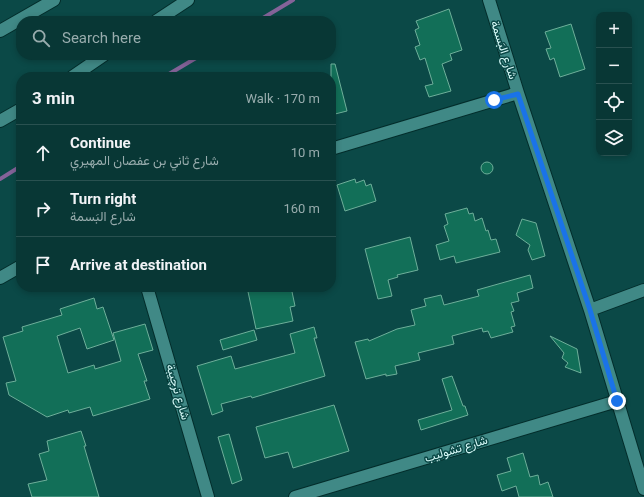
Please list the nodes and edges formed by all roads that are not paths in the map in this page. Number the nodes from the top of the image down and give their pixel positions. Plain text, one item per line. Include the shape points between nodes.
1 (54, 0) edge
2 (188, 0) edge
3 (489, 0) edge
4 (26, 16) edge
5 (164, 16) edge
6 (16, 22) edge
7 (0, 31) edge
8 (97, 60) edge
9 (79, 72) edge
10 (518, 94) junction
11 (16, 112) edge
12 (0, 122) edge
13 (336, 148) edge
14 (16, 269) edge
15 (0, 278) edge
16 (644, 290) edge
17 (148, 292) edge
18 (590, 310) junction
19 (617, 401) junction
20 (644, 489) edge
21 (208, 497) edge
22 (295, 497) edge

1 - 4 street
2 - 5 street
3 - 10 street, شارع البَسمة
6 - 7 street
8 - 9 street
10 - 13 street
10 - 18 street, شارع البَسمة
11 - 12 street
14 - 15 street
16 - 18 street
17 - 21 street, شارع ترچيبة
18 - 19 street, شارع البَسمة
19 - 20 street, شارع البَسمة
19 - 22 street, شارع تشوليب

